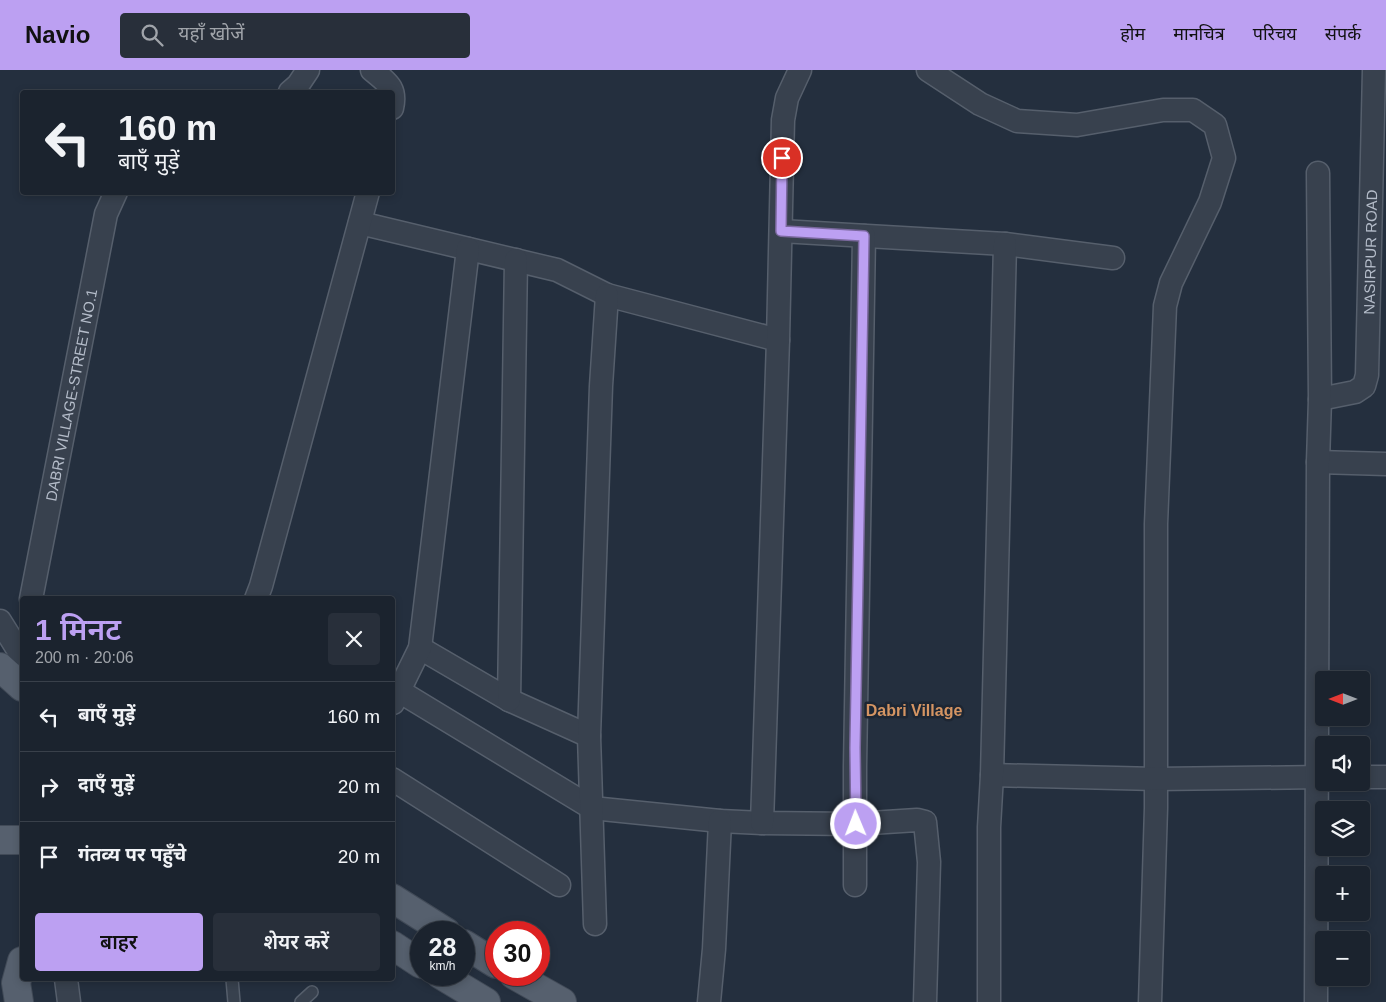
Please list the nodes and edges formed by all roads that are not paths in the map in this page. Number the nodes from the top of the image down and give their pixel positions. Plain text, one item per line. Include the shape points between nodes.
1 (308, 70) edge
2 (372, 70) edge
3 (800, 70) edge
4 (928, 70) edge
5 (1374, 70) edge
6 (293, 90) edge
7 (392, 90) edge
8 (1318, 173) dead end
9 (115, 195) edge
10 (367, 195) edge
11 (360, 223) junction
12 (781, 231) junction
13 (864, 236) junction
14 (1005, 244) junction
15 (468, 249) junction
16 (1113, 258) dead end
17 (516, 260) junction
18 (607, 295) junction
19 (1377, 338) edge
20 (778, 340) junction
21 (1320, 399) junction
22 (1318, 462) junction
23 (1386, 464) edge
24 (32, 596) edge
25 (257, 596) edge
26 (0, 621) edge
27 (420, 648) junction
28 (14, 666) edge
29 (396, 697) edge
30 (509, 700) junction
31 (589, 736) junction
32 (1320, 736) edge
33 (992, 775) junction
34 (1315, 777) edge
35 (1370, 777) edge
36 (1386, 777) edge
37 (1156, 779) junction
38 (395, 781) edge
39 (1320, 791) edge
40 (592, 808) junction
41 (720, 821) junction
42 (762, 823) junction
43 (856, 824) junction
44 (0, 840) edge
45 (20, 840) edge
46 (559, 885) dead end
47 (855, 885) dead end
48 (395, 900) edge
49 (429, 921) edge
50 (595, 924) dead end
51 (395, 947) edge
52 (410, 957) edge
53 (20, 968) edge
54 (66, 981) edge
55 (232, 981) edge
56 (459, 986) edge
57 (534, 986) edge
58 (312, 992) dead end
59 (19, 1002) edge
60 (69, 1002) edge
61 (234, 1002) edge
62 (301, 1002) edge
63 (486, 1002) edge
64 (562, 1002) edge
65 (709, 1002) edge
66 (925, 1002) edge
67 (989, 1002) edge
68 (1150, 1002) edge
69 (1316, 1002) edge

1 - 6 street
2 - 7 street
3 - 12 street via 787,98 783,120
4 - 37 street via 980,104 1017,121 1077,125 1163,110 1193,110 1215,125 1224,158 1210,202 1171,283 1165,306 1156,524
5 - 19 street, NASIRPUR ROAD
8 - 21 street
9 - 24 street, DABRI VILLAGE-STREET NO.1 via 106,214
10 - 11 street
11 - 15 street
11 - 25 street
12 - 13 street
12 - 20 street
13 - 14 street
13 - 43 street
14 - 16 street
14 - 33 street
15 - 17 street
15 - 27 street
17 - 18 street via 557,270
17 - 30 street
18 - 20 street
18 - 31 street
19 - 21 street, NASIRPUR ROAD via 1364,386 1355,392
20 - 42 street
21 - 22 street
22 - 23 street
22 - 32 street
26 - 28 street
27 - 29 street
27 - 30 street
29 - 40 street
30 - 31 street
31 - 40 street
33 - 37 street
33 - 67 street
34 - 37 street
35 - 36 street
37 - 68 street
38 - 46 street
39 - 69 street
40 - 41 street
40 - 50 street
41 - 42 street
41 - 65 street
42 - 43 street
43 - 47 street
43 - 66 street via 925,822 929,862
44 - 45 main road
48 - 49 main road
51 - 52 main road
53 - 59 main road via 16,983
54 - 60 street
55 - 61 lane
56 - 63 main road
57 - 64 main road
58 - 62 lane

